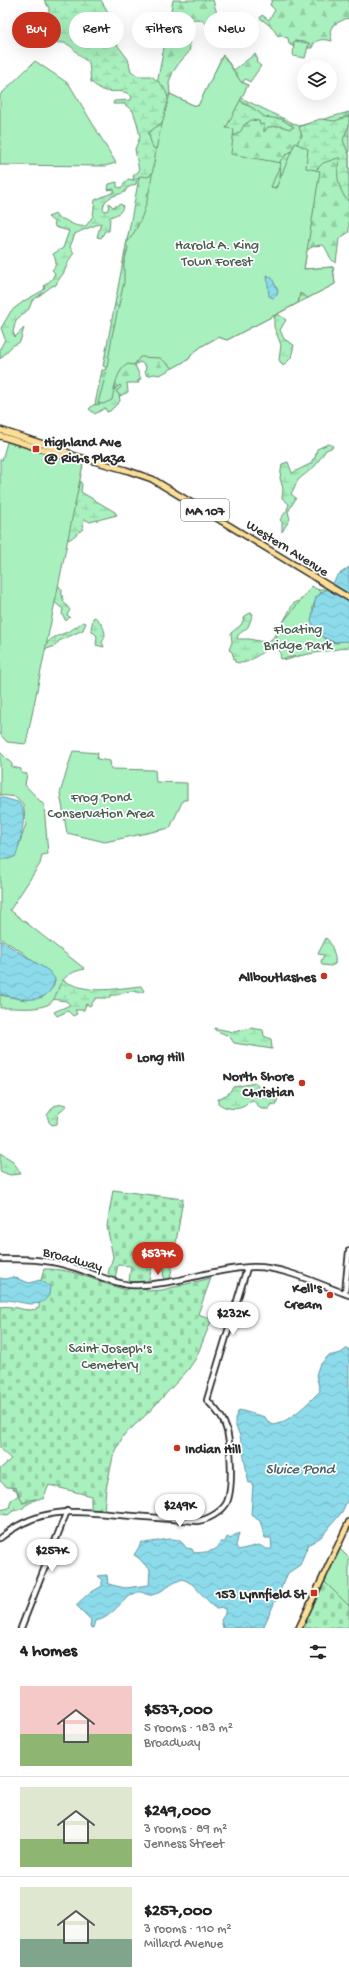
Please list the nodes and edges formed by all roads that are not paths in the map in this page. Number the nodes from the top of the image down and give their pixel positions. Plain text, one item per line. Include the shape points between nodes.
1 (0, 430) edge
2 (0, 436) edge
3 (72, 455) junction
4 (349, 598) edge
5 (349, 1251) edge
6 (0, 1258) edge
7 (247, 1268) junction
8 (347, 1294) edge
9 (67, 1511) junction
10 (349, 1522) edge
11 (0, 1538) edge
12 (21, 1628) edge
13 (299, 1628) edge

1 - 3 main road, MA 107
2 - 3 main road, MA 107 via 64,456
3 - 4 main road, Western Avenue / MA 107 via 152,479
5 - 8 street
6 - 7 street, Broadway via 53,1261 128,1285 169,1283
7 - 8 street, Broadway via 283,1272
7 - 9 street via 207,1400 225,1423 229,1443 231,1470 225,1505 210,1517 197,1521
9 - 11 street via 33,1518
9 - 12 street
10 - 13 main road

